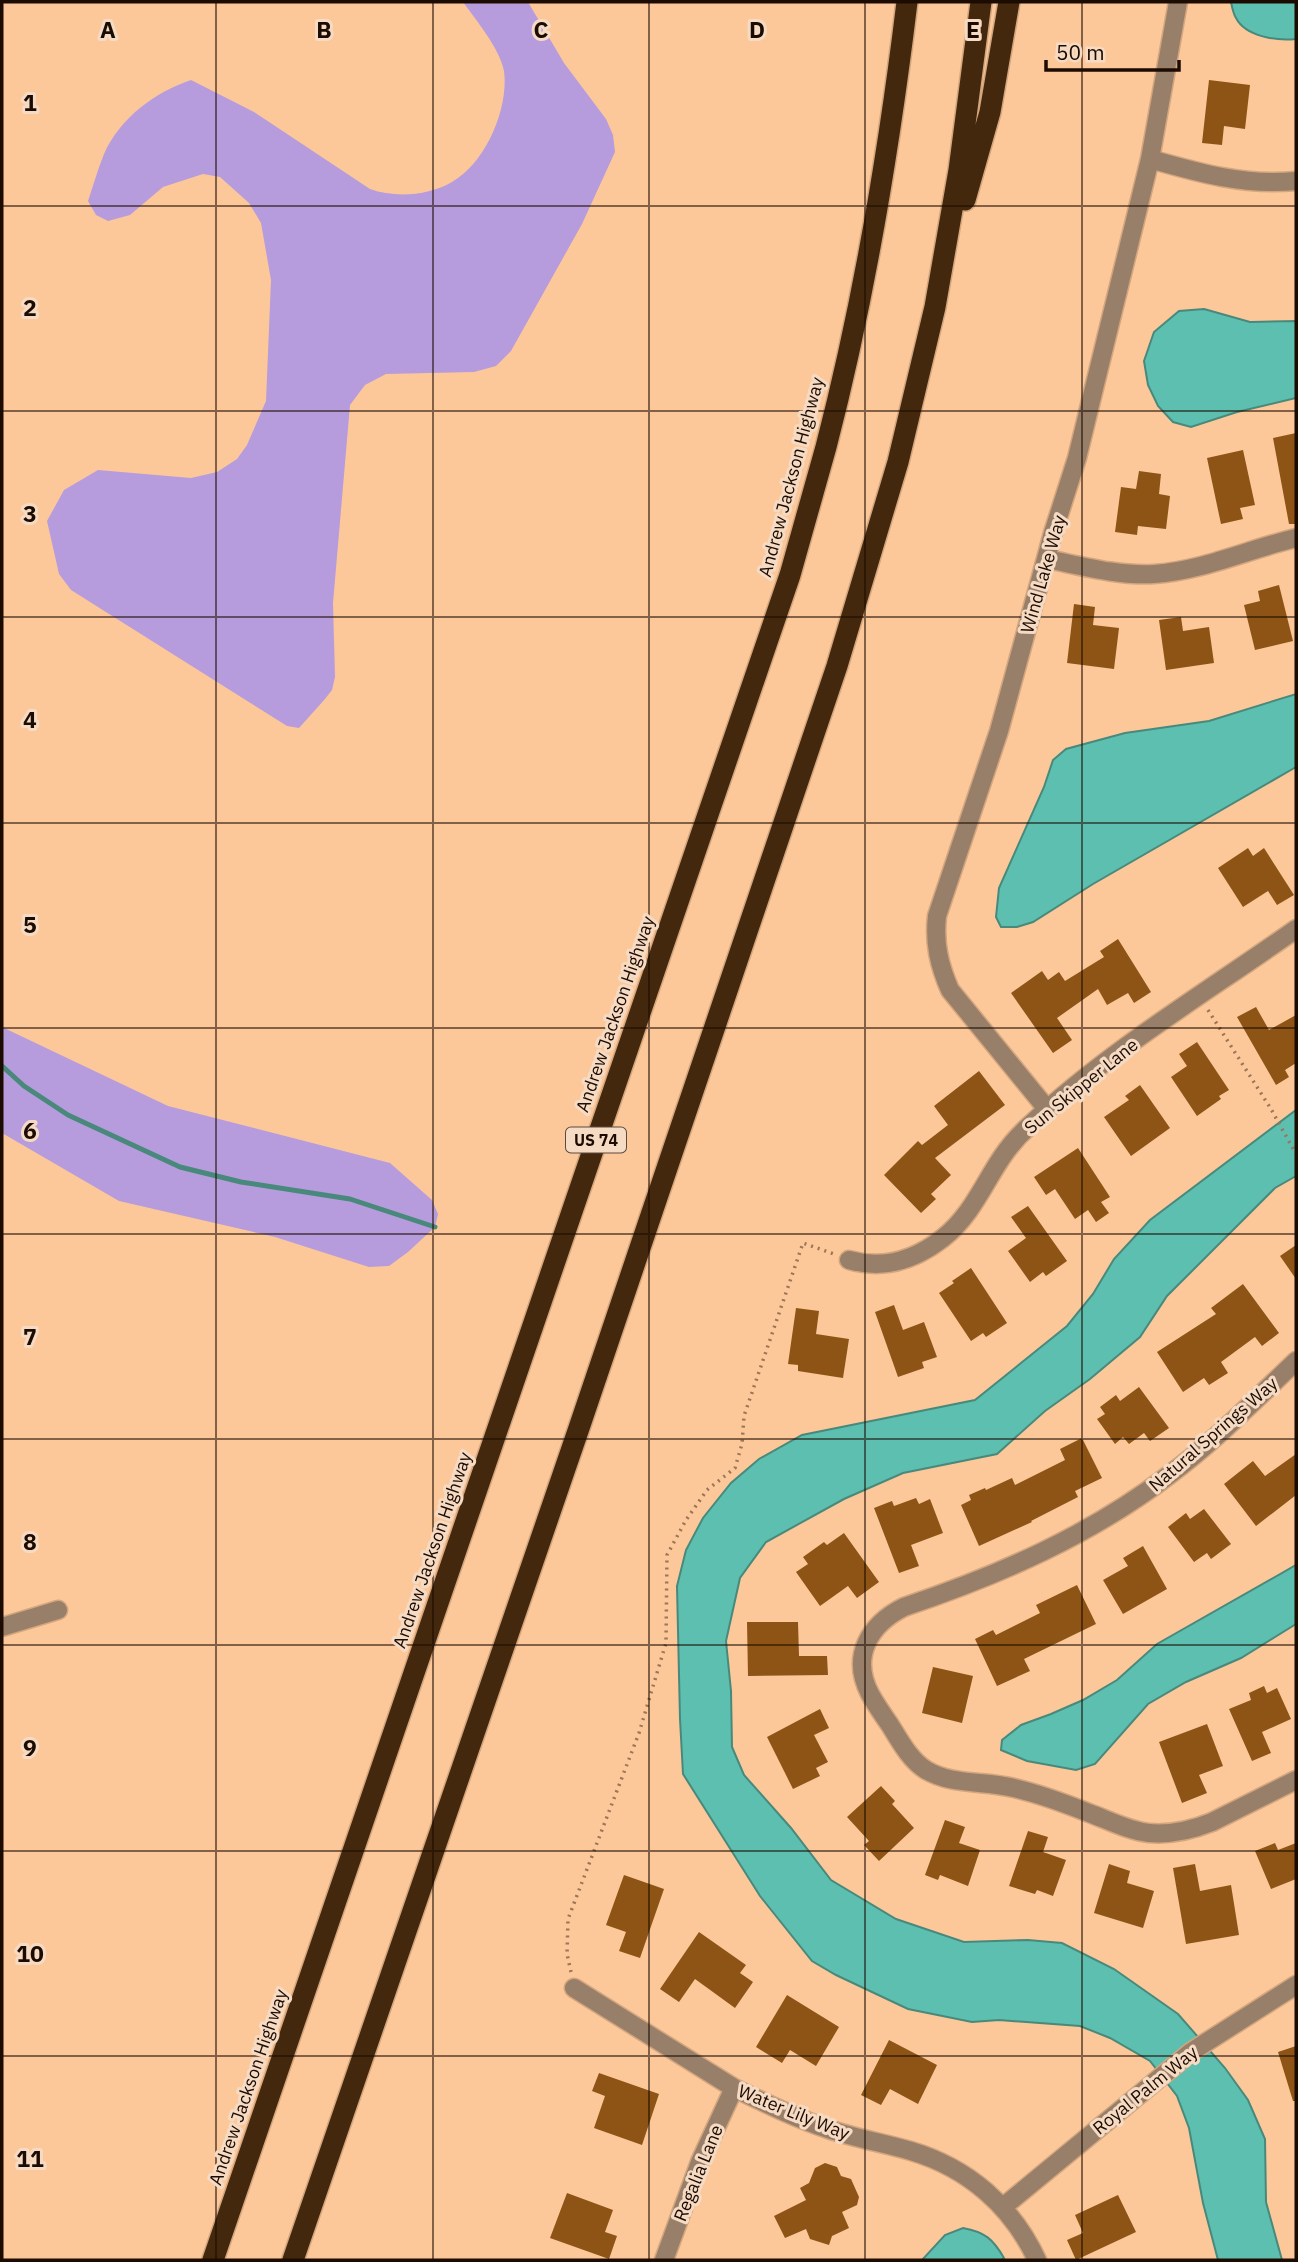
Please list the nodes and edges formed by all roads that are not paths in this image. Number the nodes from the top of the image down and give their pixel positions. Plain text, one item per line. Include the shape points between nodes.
1 (906, 2) edge
2 (981, 2) edge
3 (1009, 2) edge
4 (1178, 2) edge
5 (1150, 159) junction
6 (1296, 181) edge
7 (935, 307) junction
8 (1296, 538) edge
9 (1046, 559) junction
10 (1296, 929) edge
11 (1047, 1109) junction
12 (849, 1260) road end
13 (1296, 1361) edge
14 (58, 1610) dead end
15 (2, 1627) edge
16 (1296, 1780) edge
17 (1296, 1985) edge
18 (573, 1988) road end
19 (734, 2088) junction
20 (1003, 2207) junction
21 (213, 2260) edge
22 (293, 2260) edge
23 (664, 2260) edge
24 (1037, 2260) edge

1 - 21 highway, Andrew Jackson Highway / US 74 via 870,248 826,445 790,575
2 - 7 highway
3 - 7 highway via 990,112
4 - 5 street, Wind Lake Way
5 - 6 street via 1233,180
5 - 9 street, Wind Lake Way via 1077,458
7 - 22 highway via 898,462 837,666
8 - 9 street via 1154,574 1114,572
9 - 11 street, Wind Lake Way via 999,730 944,890 935,934 950,990
10 - 11 street, Sun Skipper Lane via 1150,1030
11 - 12 street, Sun Skipper Lane via 1013,1143 969,1212 944,1238 891,1265
13 - 16 street, Natural Springs Way via 1170,1475 1097,1524 1005,1570 890,1614 870,1633 862,1662 868,1691 913,1759 952,1781 994,1783 1057,1800 1134,1830 1164,1833 1212,1822
14 - 15 street
17 - 20 street, Royal Palm Way via 1191,2052
18 - 19 street, Water Lily Way
19 - 20 street, Water Lily Way via 828,2129 946,2164
19 - 23 street, Regalia Lane via 699,2162
20 - 24 street, Water Lily Way

